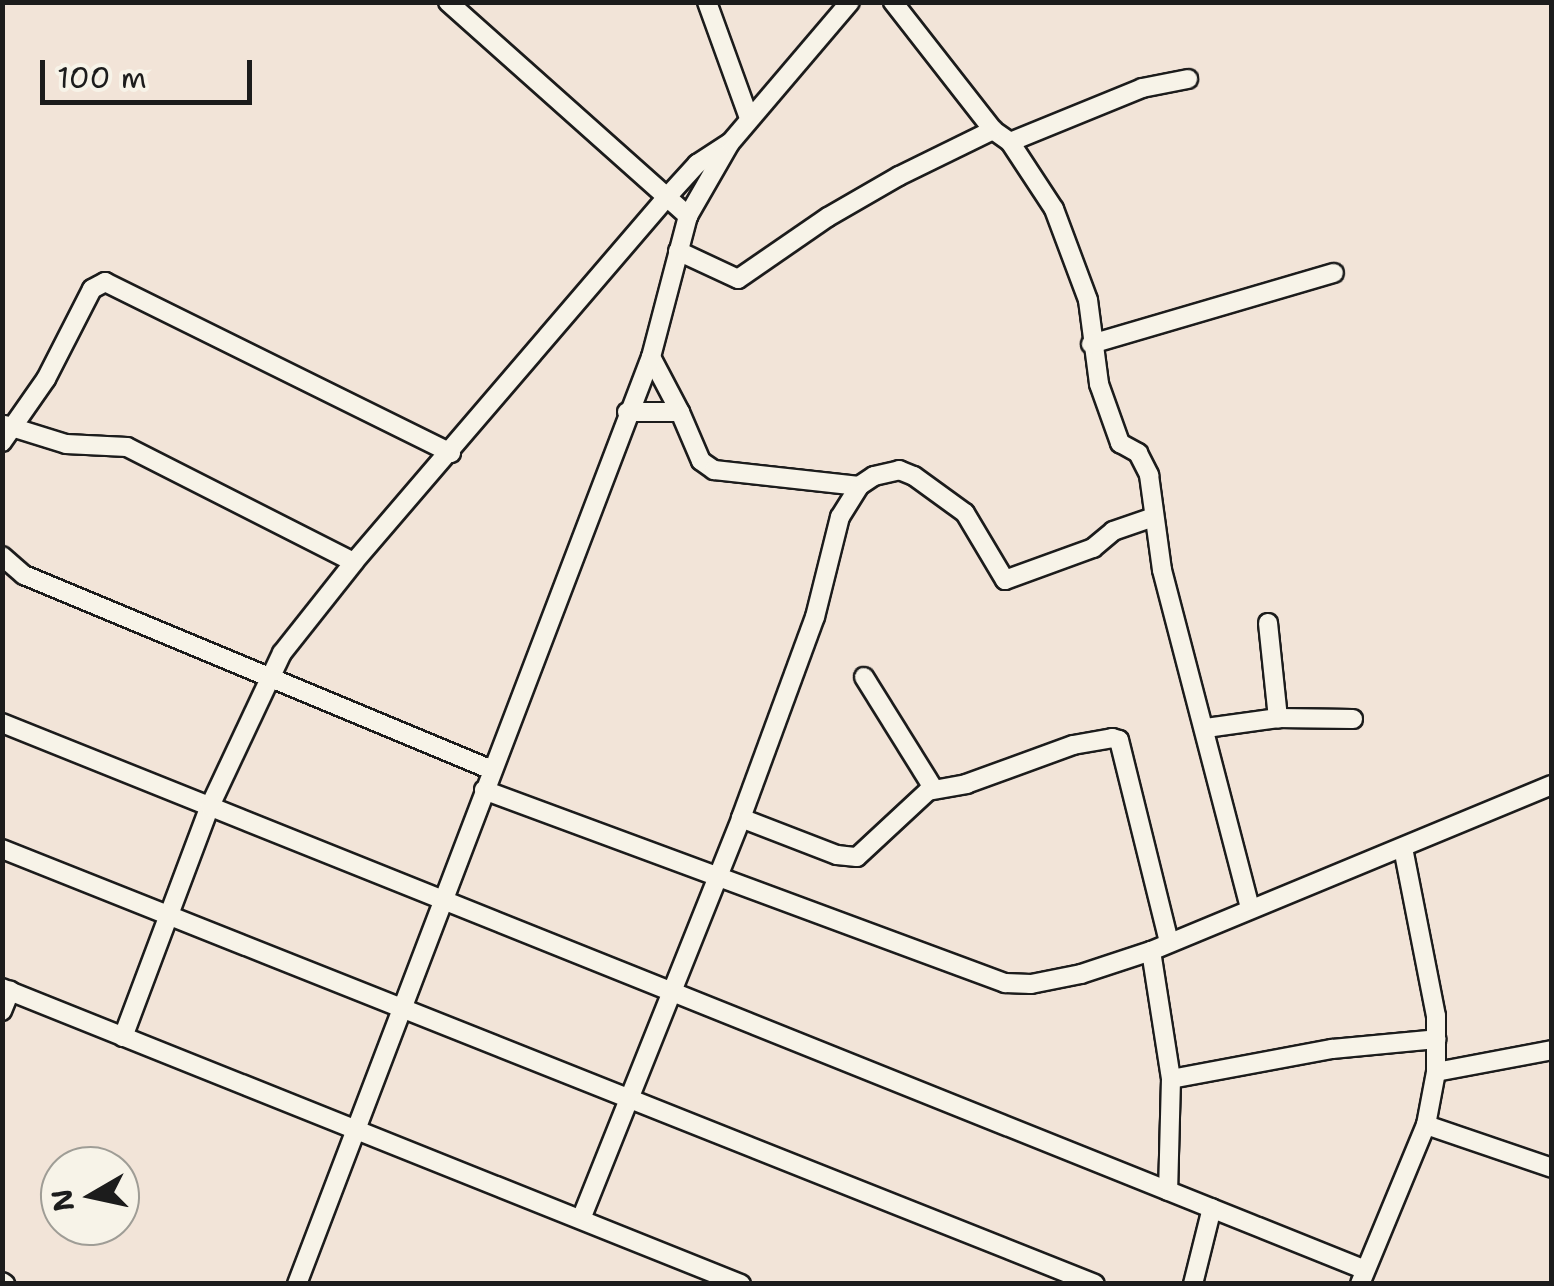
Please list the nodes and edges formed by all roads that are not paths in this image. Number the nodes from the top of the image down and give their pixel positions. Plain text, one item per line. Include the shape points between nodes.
1 (448, 2) edge
2 (707, 2) edge
3 (850, 2) edge
4 (893, 2) edge
5 (1188, 79) dead end
6 (749, 118) junction
7 (993, 130) junction
8 (730, 142) junction
9 (1010, 142) junction
10 (666, 197) junction
11 (688, 216) junction
12 (678, 252) junction
13 (1334, 273) dead end
14 (1091, 344) junction
15 (651, 357) junction
16 (628, 412) junction
17 (680, 412) junction
18 (6, 431) edge
19 (451, 453) junction
20 (859, 486) junction
21 (1154, 517) junction
22 (2, 556) edge
23 (354, 562) junction
24 (1268, 623) dead end
25 (268, 675) junction
26 (864, 677) dead end
27 (1278, 718) junction
28 (1353, 718) dead end
29 (2, 723) edge
30 (1206, 728) junction
31 (492, 770) junction
32 (1552, 785) edge
33 (933, 788) junction
34 (484, 790) junction
35 (210, 806) junction
36 (740, 818) junction
37 (1403, 848) junction
38 (2, 849) edge
39 (717, 877) junction
40 (443, 900) junction
41 (1250, 908) junction
42 (167, 914) junction
43 (1169, 942) junction
44 (1151, 951) junction
45 (6, 990) edge
46 (672, 991) junction
47 (402, 1008) junction
48 (2, 1011) edge
49 (123, 1037) junction
50 (1437, 1039) junction
51 (1552, 1050) edge
52 (1436, 1072) junction
53 (1171, 1079) junction
54 (629, 1098) junction
55 (1426, 1126) junction
56 (356, 1130) junction
57 (1552, 1168) edge
58 (1168, 1190) junction
59 (1212, 1208) junction
60 (581, 1219) junction
61 (1361, 1276) edge
62 (297, 1284) edge
63 (741, 1284) edge
64 (1095, 1284) edge
65 (1194, 1284) edge

1 - 10 street
2 - 6 street
3 - 6 street
4 - 7 street
5 - 9 street via 1142,88
6 - 8 street
7 - 9 street
7 - 12 street via 870,192 738,279
8 - 10 street
8 - 11 street
9 - 14 street via 1054,210 1088,300
10 - 11 street
10 - 19 street
11 - 12 street
12 - 15 street
13 - 14 street
14 - 21 street via 1120,443 1138,453 1149,475
15 - 16 street
15 - 17 street
16 - 17 street
16 - 31 street
17 - 20 street via 701,461 714,470
18 - 19 street via 46,379 92,289 106,282
18 - 23 street via 127,448
19 - 23 street
20 - 21 street via 899,470 914,476 966,514 1005,580
20 - 36 street via 840,517 815,616
21 - 30 street
22 - 25 street via 24,575
23 - 25 street
24 - 27 street
25 - 31 street
25 - 35 street
26 - 33 street
27 - 28 street
27 - 30 street
29 - 35 street
30 - 41 street
31 - 34 street
32 - 37 street
33 - 36 street via 857,858
33 - 43 street via 966,784 1073,745 1119,740
34 - 39 street
34 - 40 street
35 - 40 street
35 - 42 street
36 - 39 street
37 - 41 street
37 - 50 street
38 - 42 street
39 - 44 street via 1005,982 1051,982
39 - 46 street
40 - 46 street
40 - 47 street
41 - 43 street
42 - 47 street
42 - 49 street
43 - 44 street
44 - 53 street
45 - 48 street
45 - 49 street
46 - 54 street
46 - 58 street
47 - 54 street
47 - 56 street
49 - 56 street
50 - 52 street
50 - 53 street via 1332,1048
51 - 52 street
52 - 55 street
53 - 58 street
54 - 60 street
54 - 64 street
55 - 57 street
55 - 61 street
56 - 60 street
56 - 62 street
58 - 59 street
59 - 61 street
59 - 65 street
60 - 63 street

